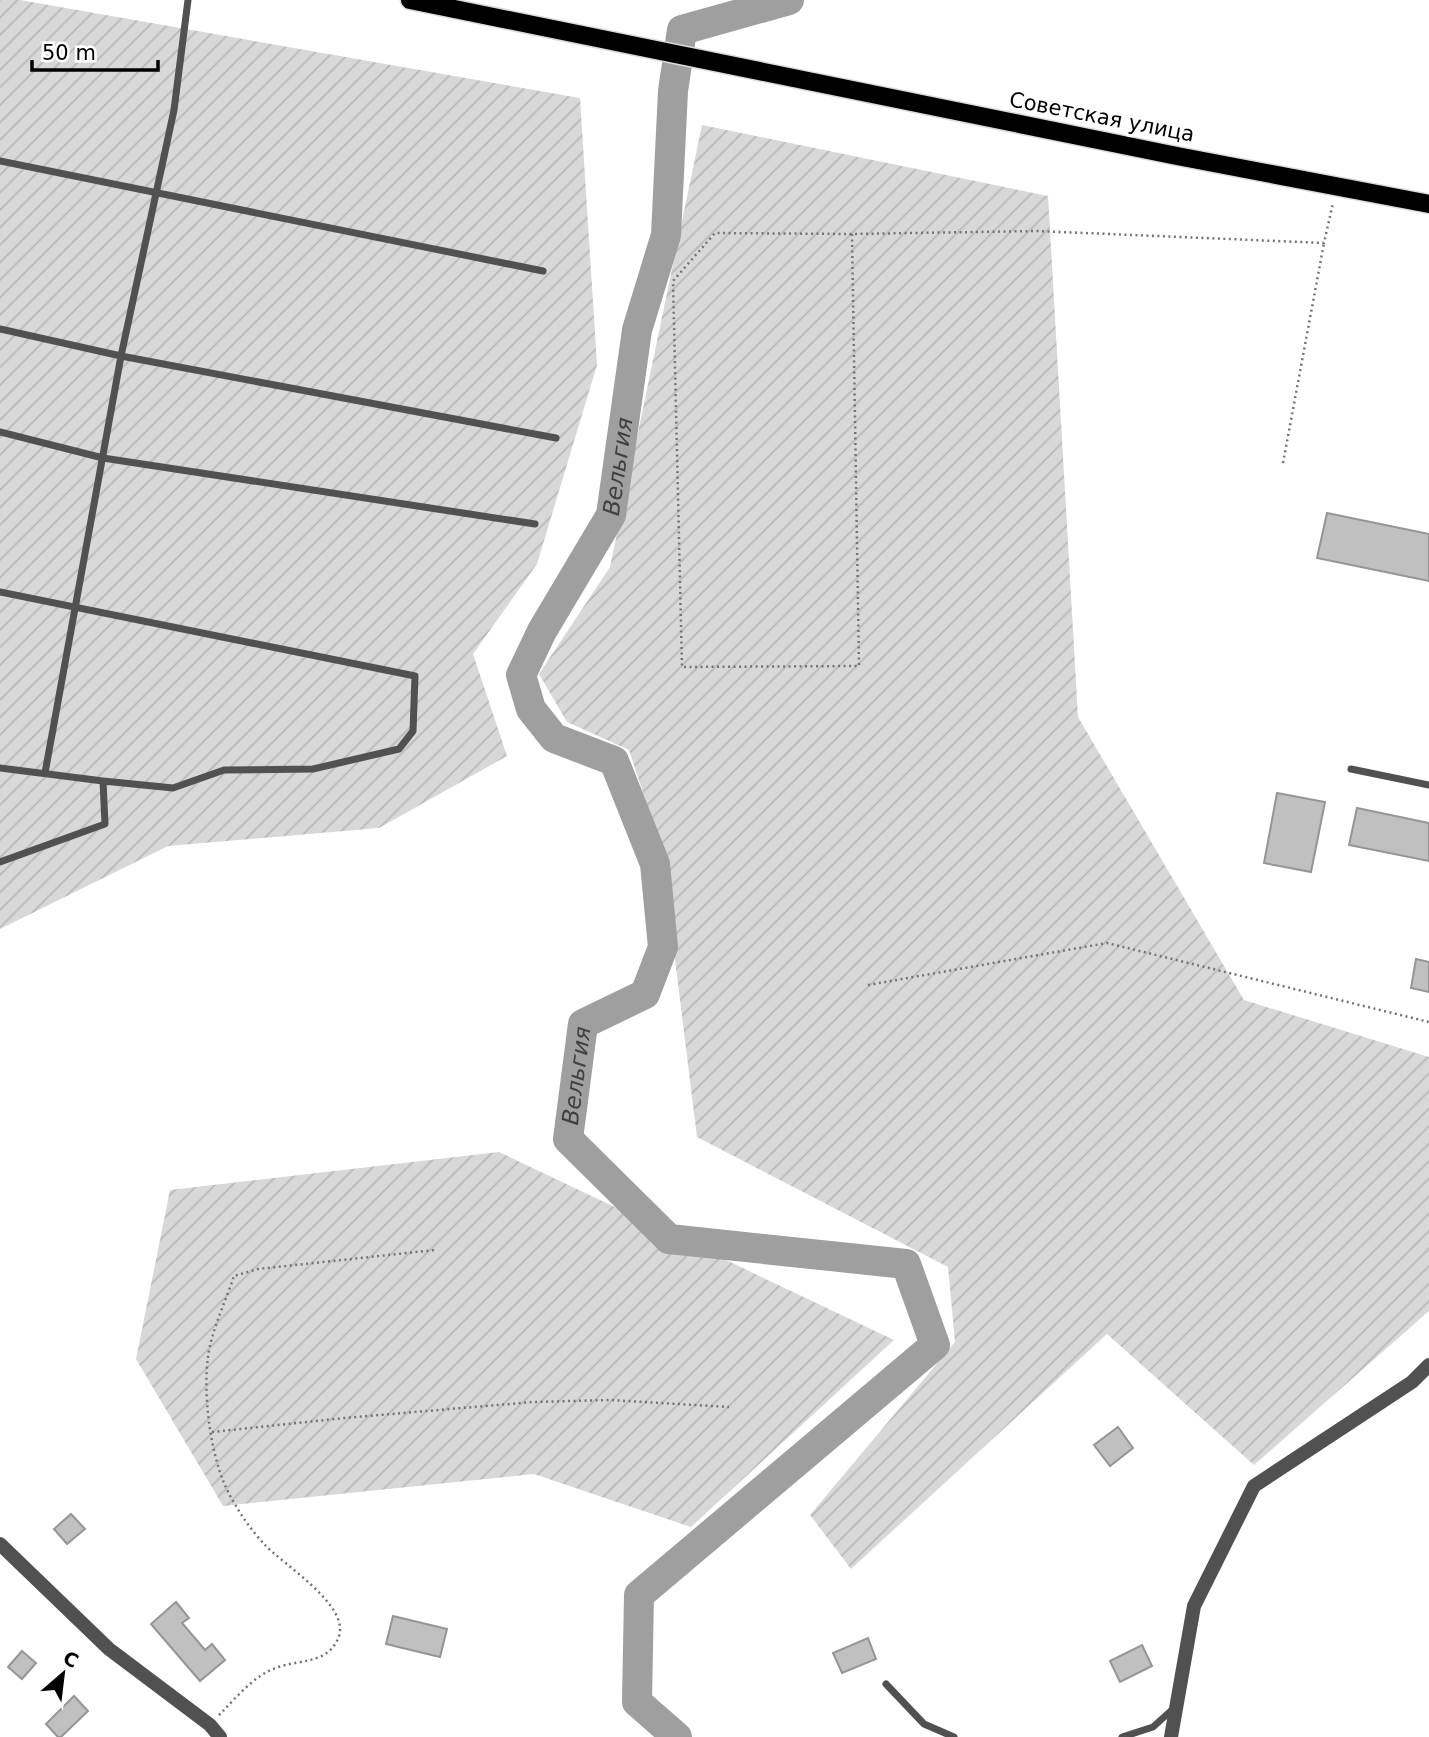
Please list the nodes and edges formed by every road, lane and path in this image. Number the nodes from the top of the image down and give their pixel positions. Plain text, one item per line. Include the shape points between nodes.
1 (188, 0) edge
2 (410, 0) edge
3 (0, 161) edge
4 (1337, 186) junction
5 (156, 193) junction
6 (1429, 204) edge
7 (852, 234) junction
8 (1324, 243) junction
9 (543, 271) dead end
10 (0, 329) edge
11 (121, 356) junction
12 (0, 432) edge
13 (556, 438) dead end
14 (103, 458) junction
15 (1283, 463) dead end
16 (535, 524) dead end
17 (0, 592) edge
18 (75, 606) junction
19 (0, 768) edge
20 (1351, 769) dead end
21 (45, 773) junction
22 (103, 781) junction
23 (1429, 785) edge
24 (0, 862) edge
25 (868, 985) dead end
26 (1429, 1022) edge
27 (435, 1250) dead end
28 (1429, 1365) edge
29 (729, 1407) dead end
30 (212, 1432) junction
31 (0, 1544) edge
32 (887, 1685) dead end
33 (1177, 1706) junction
34 (215, 1731) edge
35 (954, 1737) edge
36 (1122, 1737) edge
37 (1171, 1737) edge

1 - 5 lane
2 - 4 main road, Советская улица
3 - 5 lane
4 - 6 main road, Советская улица
4 - 8 path
5 - 9 lane
5 - 11 lane
7 - 7 path via 859,666 682,667 673,281 715,233
7 - 8 path via 1037,230
8 - 15 path
10 - 11 lane
11 - 13 lane
11 - 14 lane
12 - 14 lane
14 - 16 lane
14 - 18 lane
17 - 18 lane
18 - 21 lane
18 - 22 lane via 415,676 413,731 399,748 313,769 224,770 173,788
19 - 21 lane
20 - 23 lane
21 - 22 lane
22 - 24 lane via 105,824
25 - 26 path via 1107,943
27 - 30 path via 258,1269 234,1276 208,1355
28 - 33 street via 1412,1382 1254,1486 1194,1606
29 - 30 path via 610,1400 533,1402
30 - 34 path via 225,1484 243,1516 265,1544 338,1614 340,1635 327,1653 310,1662 276,1668 246,1686
31 - 34 street via 109,1649
32 - 35 lane via 924,1724
33 - 36 lane via 1153,1727
33 - 37 street

